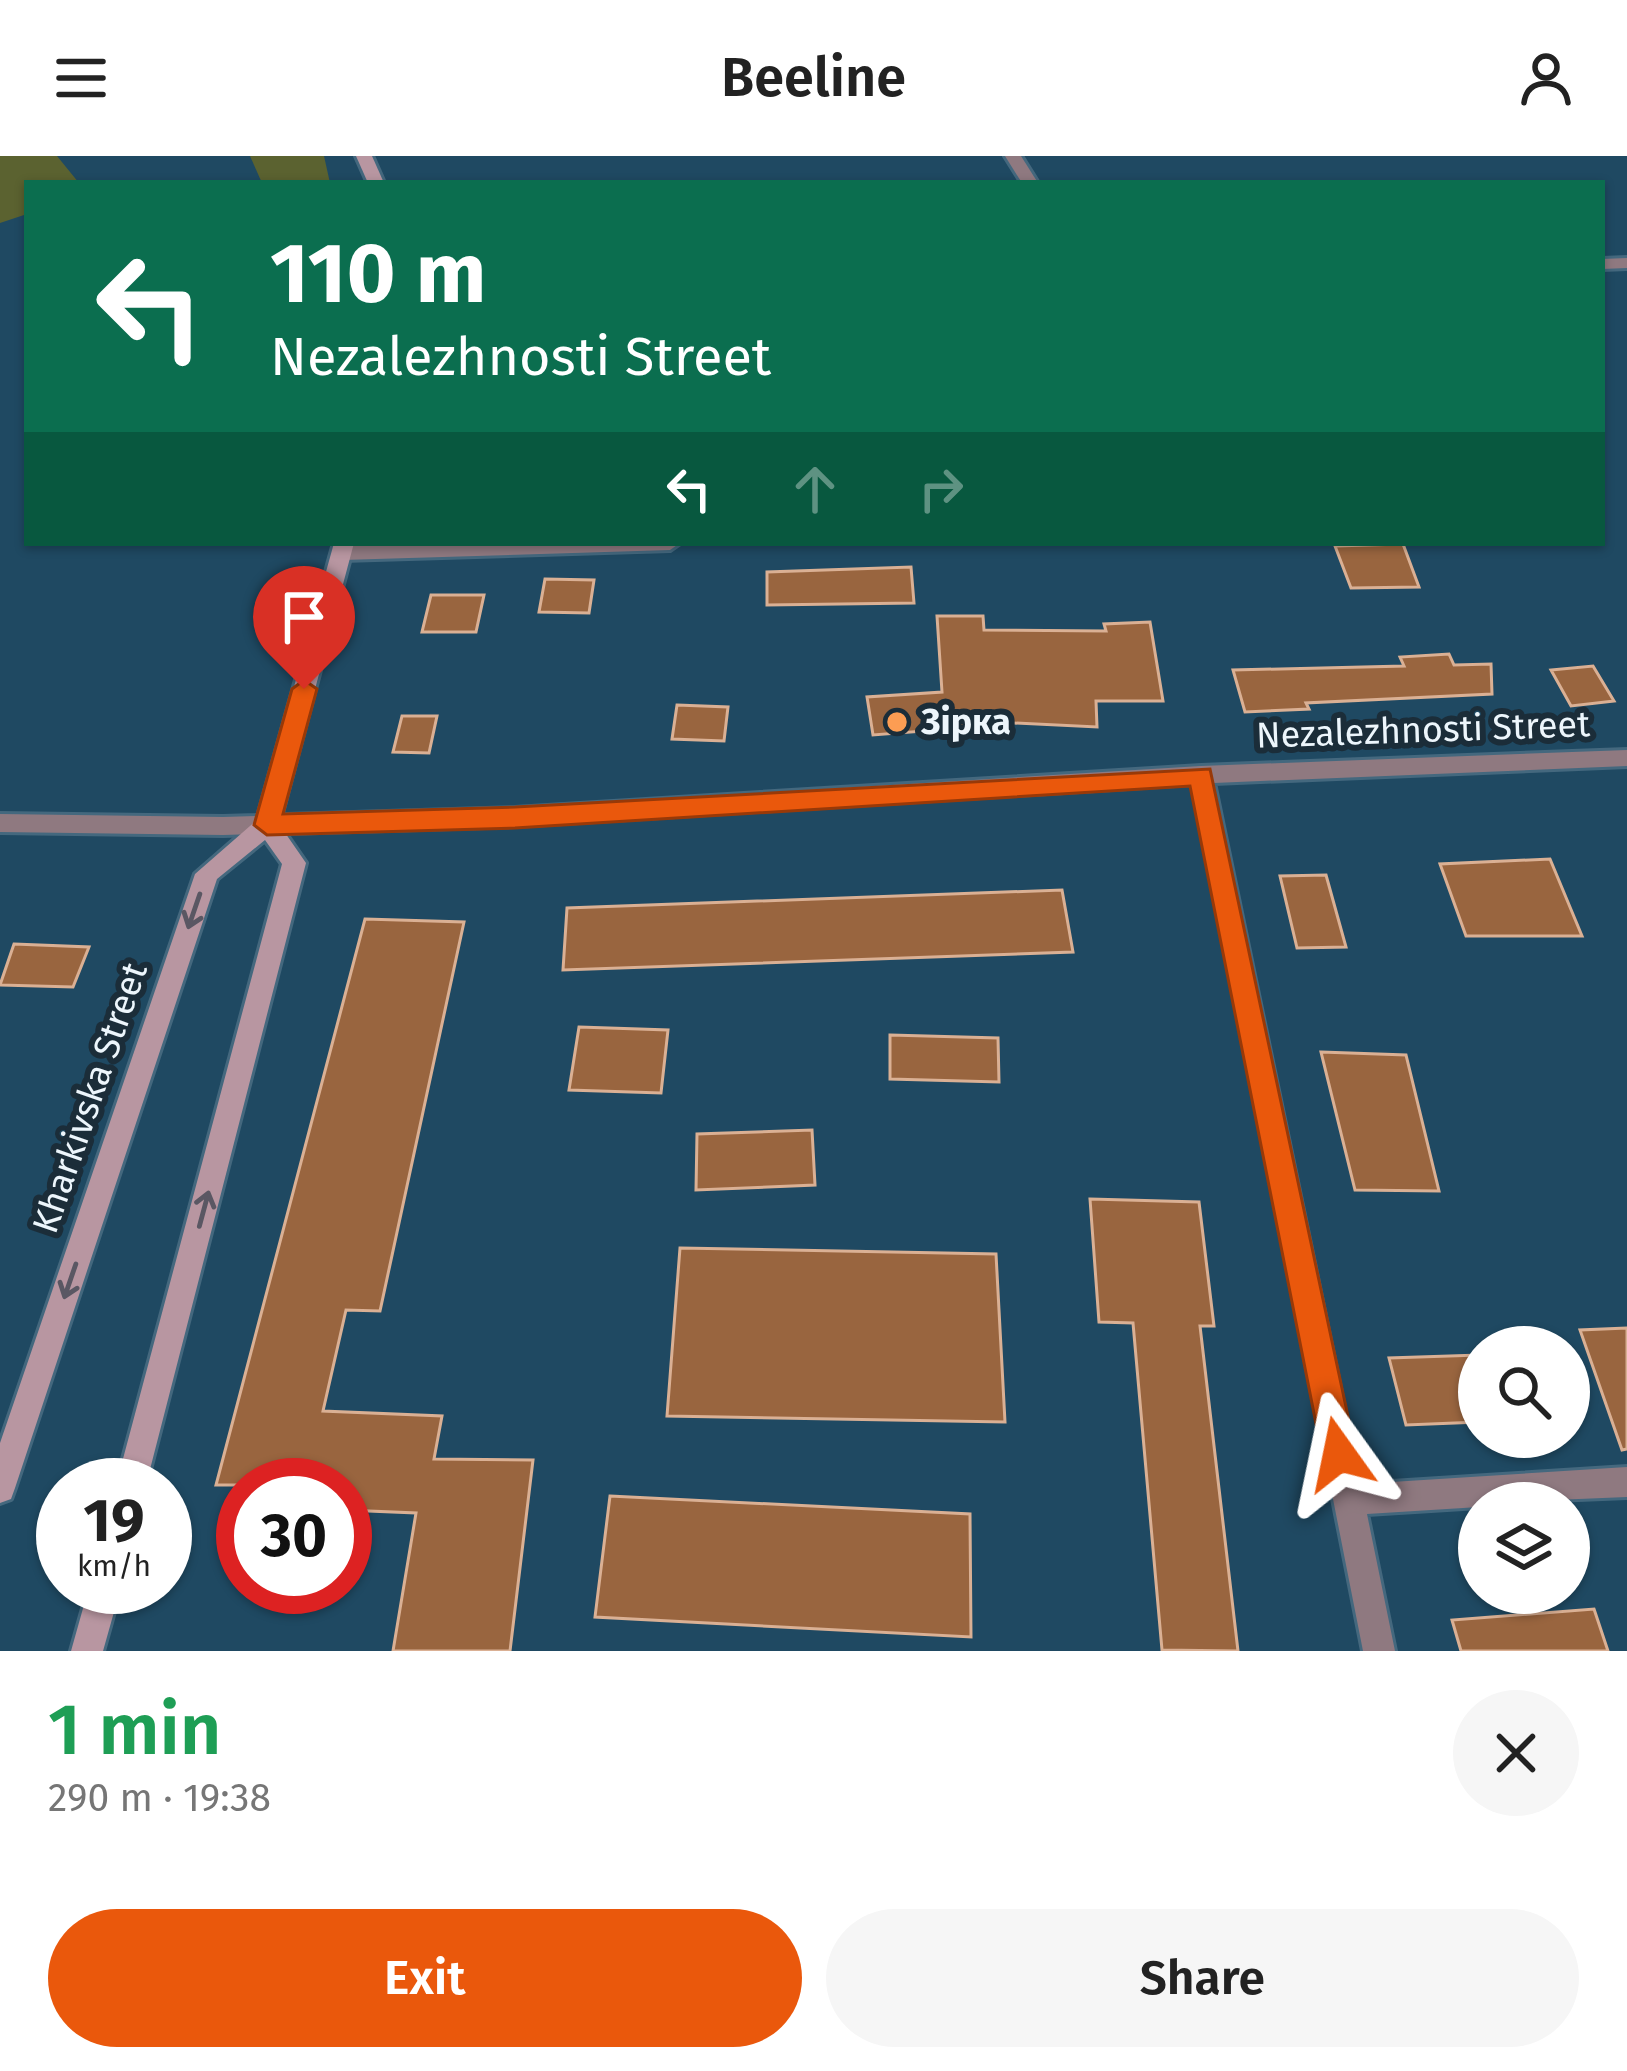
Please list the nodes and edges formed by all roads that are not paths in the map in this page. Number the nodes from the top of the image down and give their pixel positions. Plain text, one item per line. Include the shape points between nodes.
1 (474, 546) edge
2 (343, 548) edge
3 (1627, 758) edge
4 (1201, 776) junction
5 (0, 823) edge
6 (267, 825) junction
7 (138, 1458) edge
8 (1627, 1482) edge
9 (0, 1489) edge
10 (1348, 1500) junction
11 (97, 1614) edge
12 (87, 1651) edge
13 (1379, 1651) edge

1 - 2 street
2 - 6 street
3 - 4 street, Nezalezhnosti Street
4 - 6 street, Nezalezhnosti Street via 515,818
4 - 10 street
5 - 6 street, Nezalezhnosti Street
7 -> 6 street via 294,862
6 -> 9 street, Kharkivska Street via 207,874
8 - 10 street
10 - 13 street
11 - 12 street

